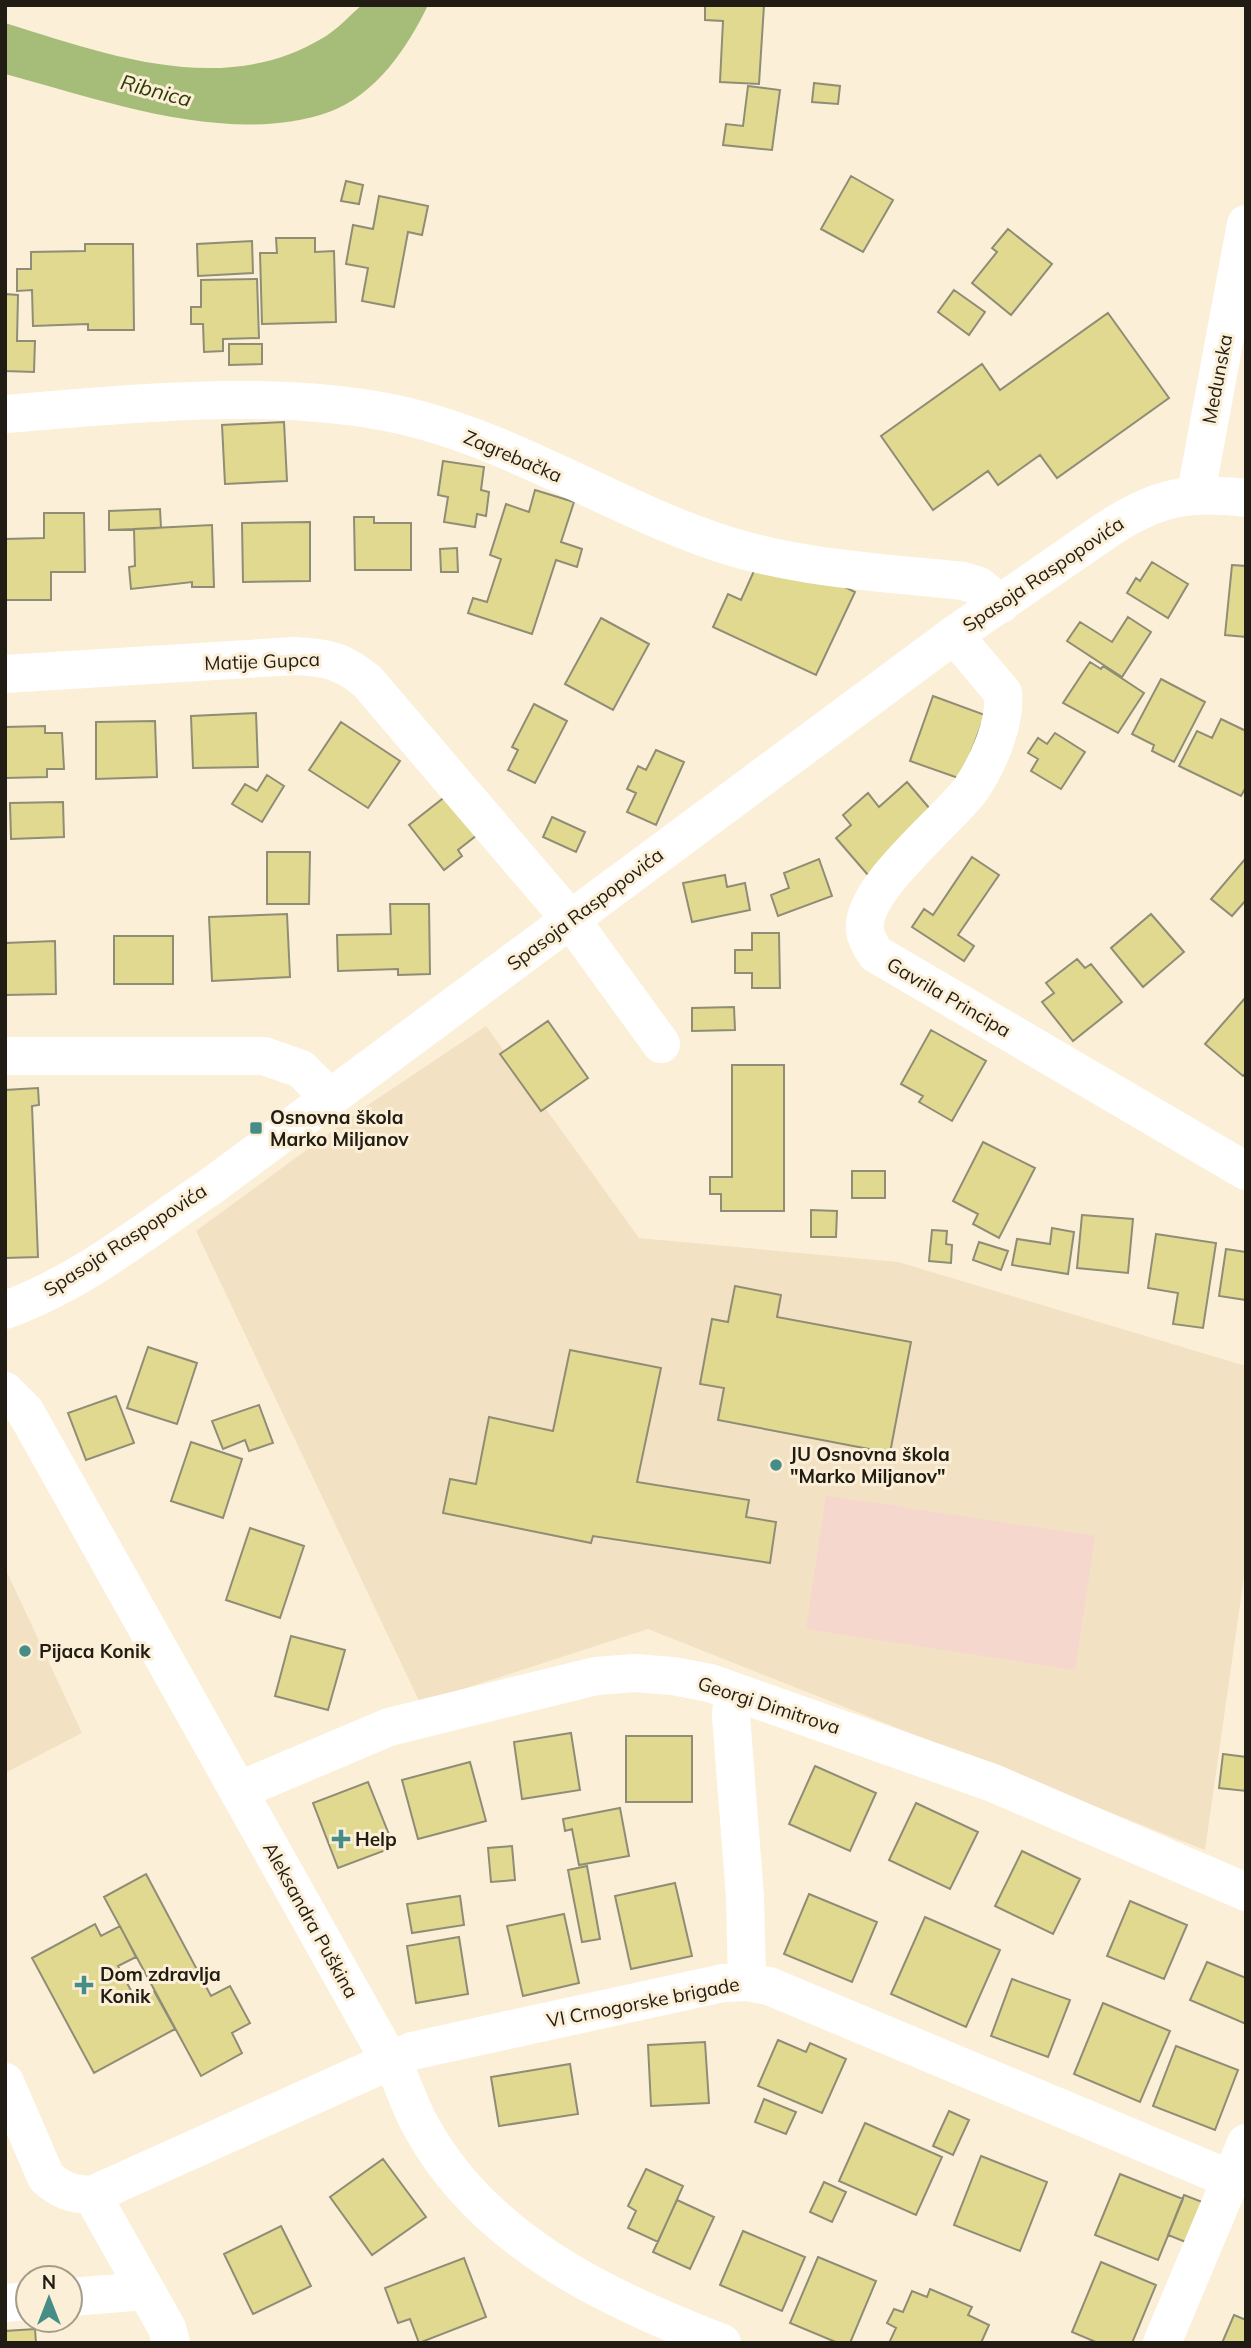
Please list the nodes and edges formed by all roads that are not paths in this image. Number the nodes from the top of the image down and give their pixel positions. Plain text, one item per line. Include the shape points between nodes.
1 (1246, 224) edge
2 (5, 414) edge
3 (1179, 498) junction
4 (1246, 498) edge
5 (1001, 604) junction
6 (954, 635) junction
7 (5, 674) edge
8 (571, 920) junction
9 (661, 1044) dead end
10 (5, 1056) edge
11 (329, 1097) junction
12 (1246, 1171) edge
13 (5, 1310) edge
14 (5, 1391) edge
15 (733, 1691) junction
16 (238, 1791) junction
17 (1246, 1892) edge
18 (747, 1982) junction
19 (390, 2060) junction
20 (5, 2082) edge
21 (1246, 2143) edge
22 (1230, 2179) junction
23 (92, 2195) junction
24 (146, 2291) junction
25 (84, 2296) edge
26 (171, 2343) edge
27 (722, 2343) edge
28 (1163, 2343) edge

1 - 3 street, Medunska
2 - 5 street, Zagrebačka via 126,404 237,402 325,404 384,412 461,433 709,540 766,555 963,581 979,586
3 - 4 street
3 - 5 street, Spasoja Raspopovića via 1129,516
5 - 6 street, Spasoja Raspopovića
6 - 8 street, Spasoja Raspopovića
6 - 12 street, Gavrila Principa via 1003,693 1002,724 971,789 902,861 875,900 865,922 869,944 876,954
7 - 8 street, Matije Gupca via 295,656 348,665 367,681
8 - 9 street, Matije Gupca
8 - 11 street, Spasoja Raspopovića
10 - 11 street via 264,1056 301,1069
11 - 13 street, Spasoja Raspopovića via 209,1187 82,1272
14 - 16 street, Aleksandra Puškina via 24,1411
15 - 16 street, Georgi Dimitrova via 673,1676 596,1676 389,1727
15 - 17 street, Georgi Dimitrova via 993,1783
15 - 18 street
16 - 19 street, Aleksandra Puškina
18 - 19 street, VI Crnogorske brigade via 723,1983 462,2038
18 - 22 street, VI Crnogorske brigade via 769,1986
19 - 23 street, VI Crnogorske brigade
19 - 27 street, Aleksandra Puškina via 422,2128 450,2171 512,2232 551,2262 614,2299
20 - 23 street via 46,2177 72,2194
21 - 22 street
22 - 28 street
23 - 24 street
24 - 25 street
24 - 26 street

